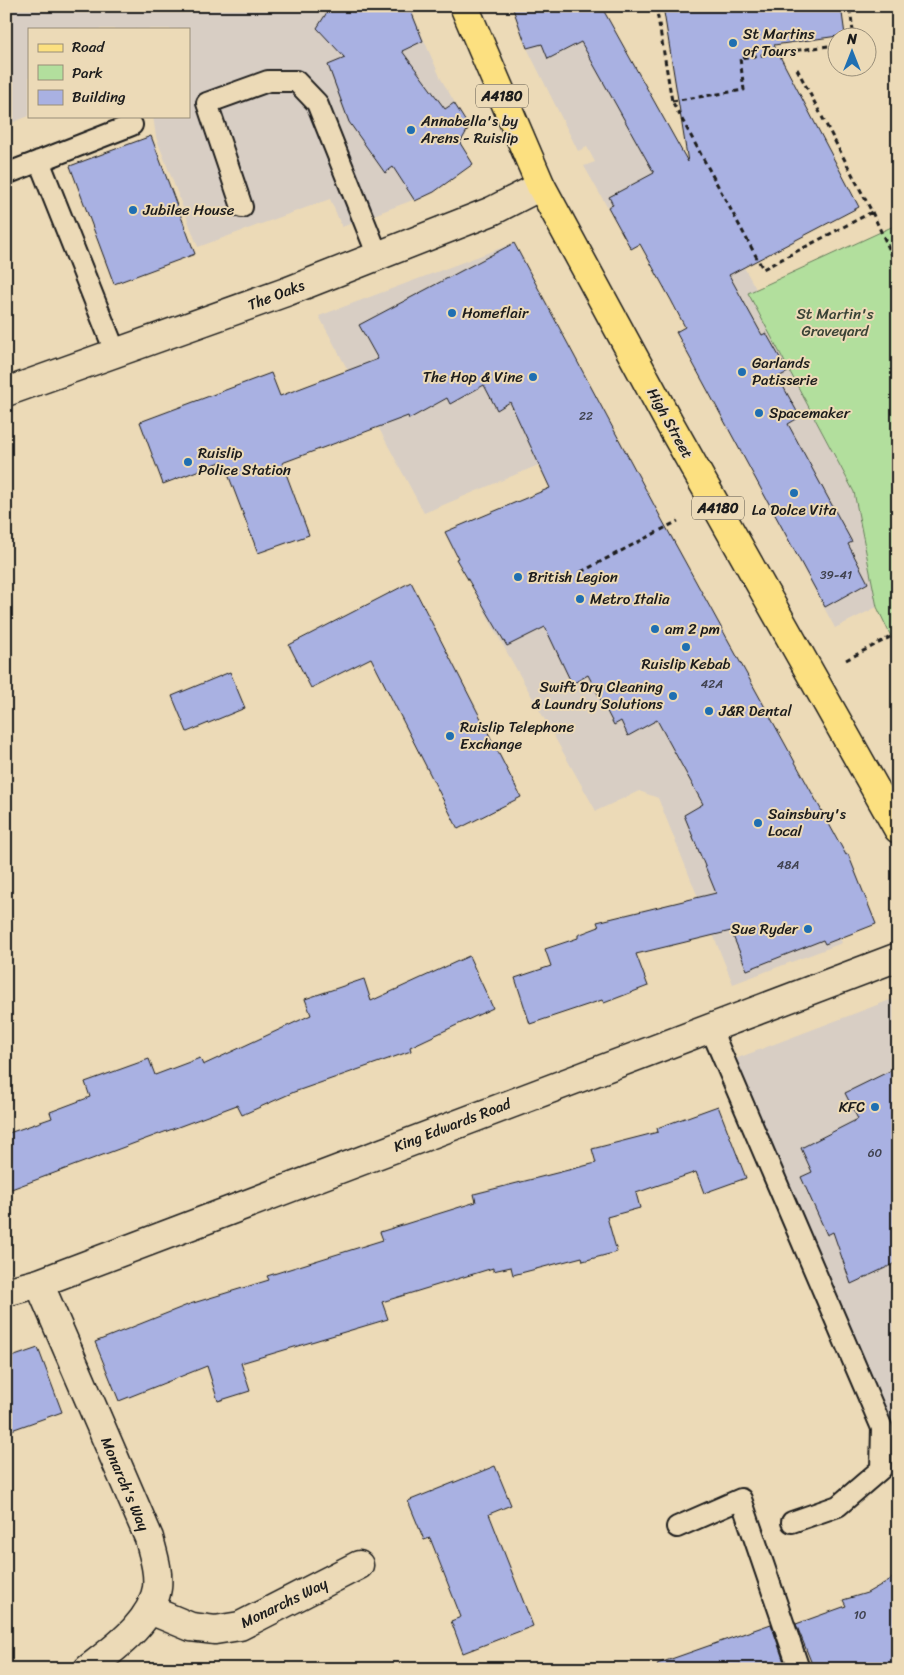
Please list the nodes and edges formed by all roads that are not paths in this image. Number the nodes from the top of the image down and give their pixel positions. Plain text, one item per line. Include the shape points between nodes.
1 (464, 6) edge
2 (132, 125) dead end
3 (39, 161) junction
4 (6, 174) edge
5 (541, 186) junction
6 (242, 207) dead end
7 (378, 256) junction
8 (116, 354) junction
9 (6, 392) edge
10 (898, 829) edge
11 (898, 957) edge
12 (710, 1027) junction
13 (39, 1283) junction
14 (6, 1292) edge
15 (792, 1522) dead end
16 (677, 1526) dead end
17 (359, 1565) dead end
18 (150, 1610) junction
19 (88, 1669) edge
20 (799, 1669) edge

1 - 5 main road, High Street / A4180
2 - 3 lane
3 - 4 lane
3 - 8 lane
5 - 7 street, The Oaks via 492,211
5 - 10 main road, High Street / A4180 via 670,424
6 - 7 lane via 208,103 268,81 296,81 317,103
7 - 8 street, The Oaks
8 - 9 street, The Oaks
11 - 12 street, King Edwards Road
12 - 13 street, King Edwards Road
12 - 15 lane via 882,1428 881,1469 838,1506
13 - 14 street, King Edwards Road
13 - 18 street, Monarch's Way via 149,1538 155,1562 156,1588
16 - 20 lane via 741,1499
17 - 18 street, Monarchs Way via 240,1626 215,1630 191,1627
18 - 19 street, Monarch's Way via 134,1630

